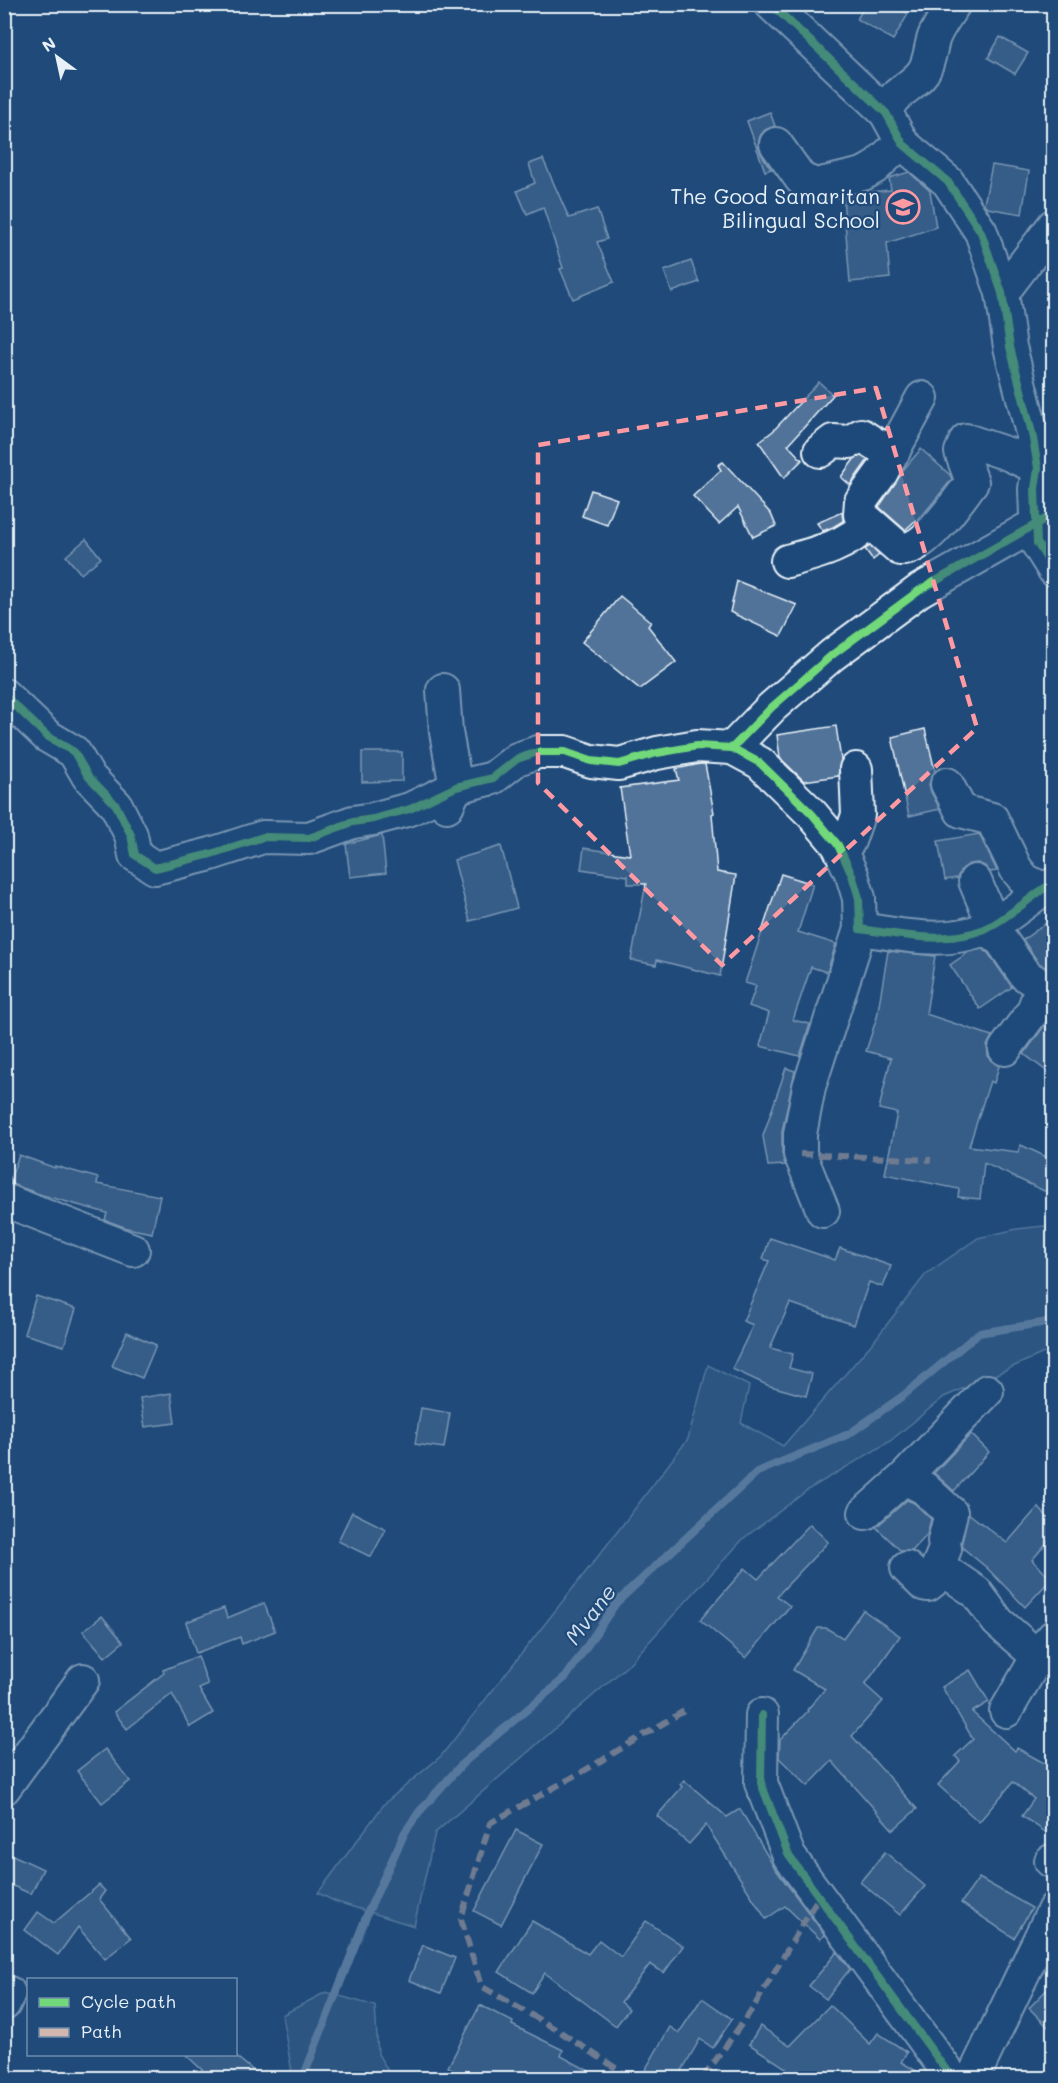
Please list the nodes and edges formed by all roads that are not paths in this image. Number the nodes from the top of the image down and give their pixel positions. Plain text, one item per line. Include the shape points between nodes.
1 (771, 4) edge
2 (954, 4) edge
3 (886, 113) junction
4 (776, 144) dead end
5 (903, 144) junction
6 (1053, 225) edge
7 (1002, 293) junction
8 (922, 398) dead end
9 (820, 451) dead end
10 (894, 451) junction
11 (1038, 468) junction
12 (1045, 520) edge
13 (869, 524) junction
14 (787, 561) dead end
15 (1053, 570) edge
16 (443, 690) dead end
17 (4, 695) edge
18 (732, 748) junction
19 (856, 769) dead end
20 (947, 784) dead end
21 (456, 787) junction
22 (442, 816) dead end
23 (838, 845) junction
24 (975, 881) dead end
25 (1048, 887) edge
26 (990, 927) junction
27 (860, 929) junction
28 (1005, 1049) dead end
29 (4, 1200) edge
30 (823, 1211) dead end
31 (133, 1250) dead end
32 (987, 1391) dead end
33 (904, 1478) junction
34 (865, 1513) dead end
35 (938, 1566) junction
36 (907, 1568) dead end
37 (1046, 1646) edge
38 (83, 1680) dead end
39 (1006, 1711) dead end
40 (762, 1715) dead end
41 (4, 1788) edge
42 (1053, 1909) edge
43 (952, 2079) edge
44 (973, 2079) edge

1 - 3 street
2 - 3 street via 934,37 924,72 896,96
3 - 5 street
4 - 5 street via 801,179 821,185 863,174
5 - 7 street via 948,183 981,232
6 - 7 street
7 - 11 street via 1010,347
8 - 10 street
9 - 10 street via 833,441 850,442 861,435
10 - 13 street via 861,501 860,513
11 - 12 street via 1035,489
11 - 13 street via 966,440 962,452 972,482 913,548 900,549
12 - 15 street via 1037,543
12 - 18 street via 920,590 832,655
13 - 14 street via 832,549
16 - 21 street
17 - 21 street via 47,736 74,752 88,776 116,805 131,835 135,855 155,868 263,837 309,838 353,822 410,809
18 - 21 street via 697,746 619,764 591,761 565,752 537,752 517,759 493,778
18 - 23 street via 760,763
19 - 23 street via 858,815 849,841
20 - 25 street via 961,811 992,819 1025,880
21 - 22 street
23 - 27 street via 855,882
24 - 26 street
25 - 26 street
26 - 27 street via 949,938
26 - 28 street via 1025,975 1042,986 1033,1011
27 - 30 street via 809,1087 800,1134 800,1154
29 - 31 street
32 - 33 street
33 - 34 street
33 - 35 street via 924,1488 951,1513
35 - 36 street via 938,1577 928,1585
35 - 37 street via 976,1592 998,1622
37 - 39 street
38 - 41 street
40 - 43 street via 761,1783 789,1856
42 - 44 street

